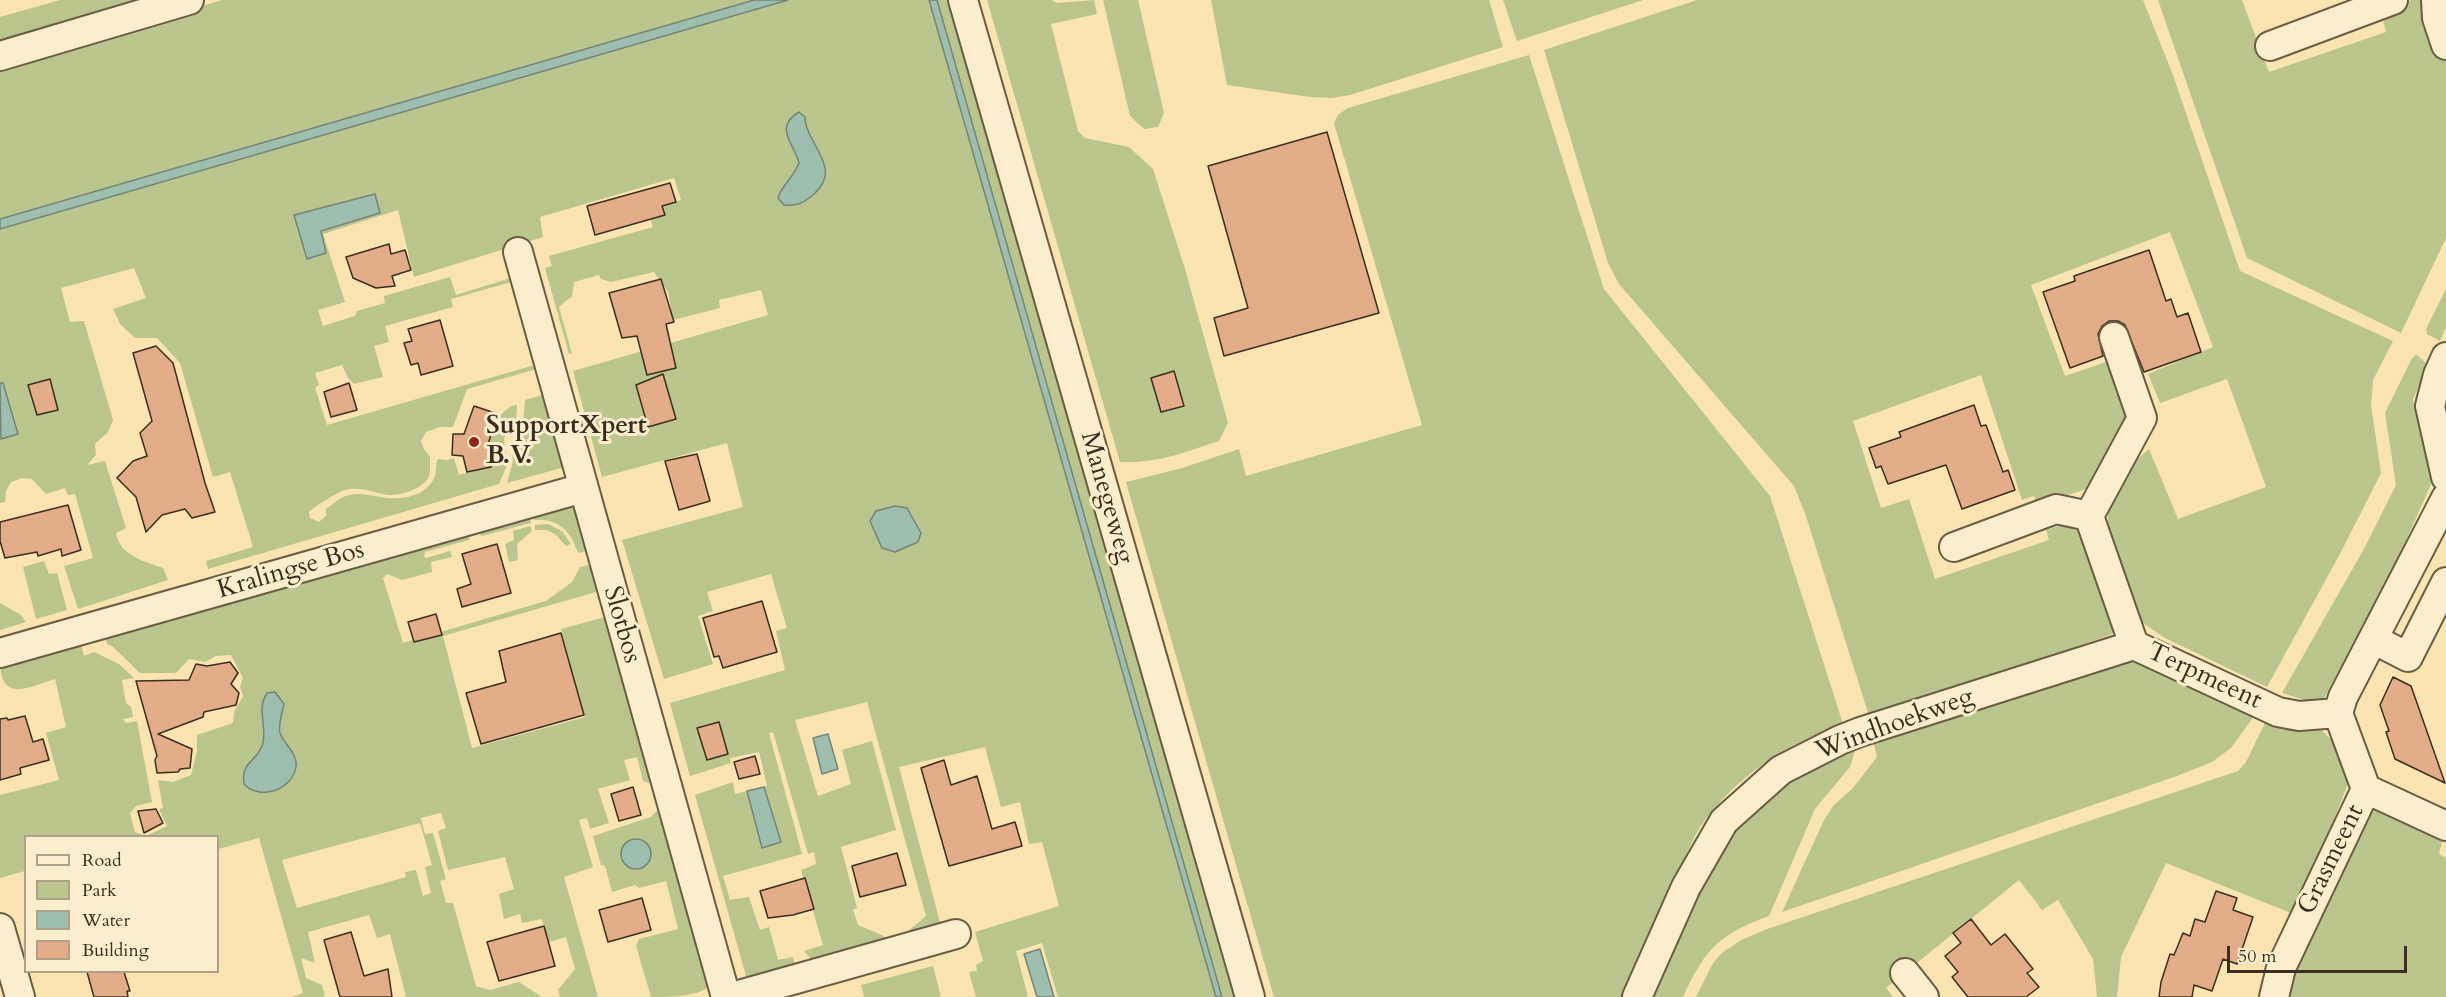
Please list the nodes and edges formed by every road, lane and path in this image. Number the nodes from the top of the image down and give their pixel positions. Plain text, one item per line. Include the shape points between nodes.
1 (189, 0) edge
2 (963, 0) edge
3 (2393, 0) edge
4 (2436, 0) edge
5 (2446, 45) edge
6 (2270, 46) dead end
7 (0, 56) edge
8 (518, 252) dead end
9 (2114, 337) dead end
10 (2446, 357) edge
11 (2446, 477) edge
12 (583, 488) junction
13 (2446, 498) edge
14 (2089, 516) junction
15 (1954, 547) dead end
16 (2446, 582) edge
17 (2373, 639) junction
18 (2134, 645) junction
19 (0, 653) edge
20 (2338, 713) junction
21 (2366, 789) junction
22 (2446, 826) edge
23 (0, 928) edge
24 (956, 934) dead end
25 (1905, 973) dead end
26 (20, 997) edge
27 (726, 997) edge
28 (732, 997) edge
29 (1250, 997) edge
30 (1637, 997) edge
31 (1924, 997) edge
32 (2274, 997) edge

1 - 7 street
2 - 29 street, Manegeweg
3 - 6 street
4 - 5 street
8 - 12 street, Slotbos
9 - 14 street via 2142,418
10 - 11 street via 2430,406
12 - 19 street, Kralingse Bos
12 - 27 street, Slotbos
13 - 17 street
14 - 15 street via 2056,509
14 - 18 street, Terpmeent
16 - 17 street via 2408,657
17 - 20 street
18 - 20 street, Terpmeent via 2278,712 2299,716
18 - 30 street, Windhoekweg via 1860,732 1781,770 1724,821 1686,887
20 - 21 street
21 - 22 street
21 - 32 street, Grasmeent via 2281,968
23 - 26 street
24 - 28 street
25 - 31 street

